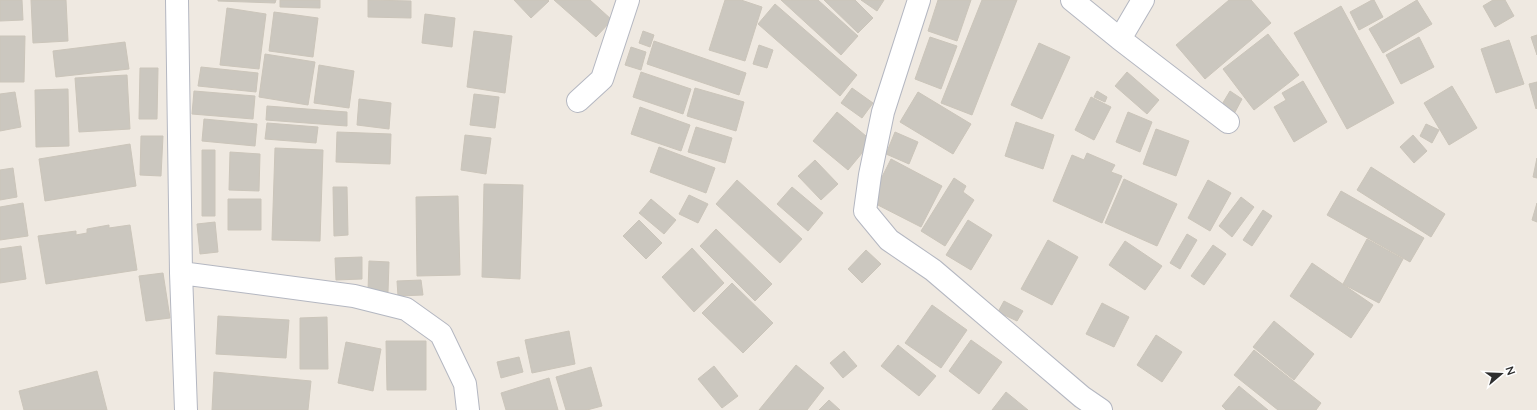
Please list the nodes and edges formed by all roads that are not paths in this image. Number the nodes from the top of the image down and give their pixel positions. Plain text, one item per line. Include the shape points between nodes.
1 (177, 0) edge
2 (628, 0) edge
3 (919, 0) edge
4 (1072, 0) edge
5 (1143, 0) edge
6 (1120, 39) junction
7 (578, 101) dead end
8 (1228, 122) dead end
9 (182, 273) junction
10 (186, 410) edge
11 (468, 410) edge
12 (1101, 410) edge

1 - 9 street
2 - 7 street via 602,78
3 - 12 street via 883,112 865,211 889,240 933,270 1082,397
4 - 6 street
5 - 6 street
6 - 8 street
9 - 10 street
9 - 11 street via 354,296 406,310 442,334 465,384

